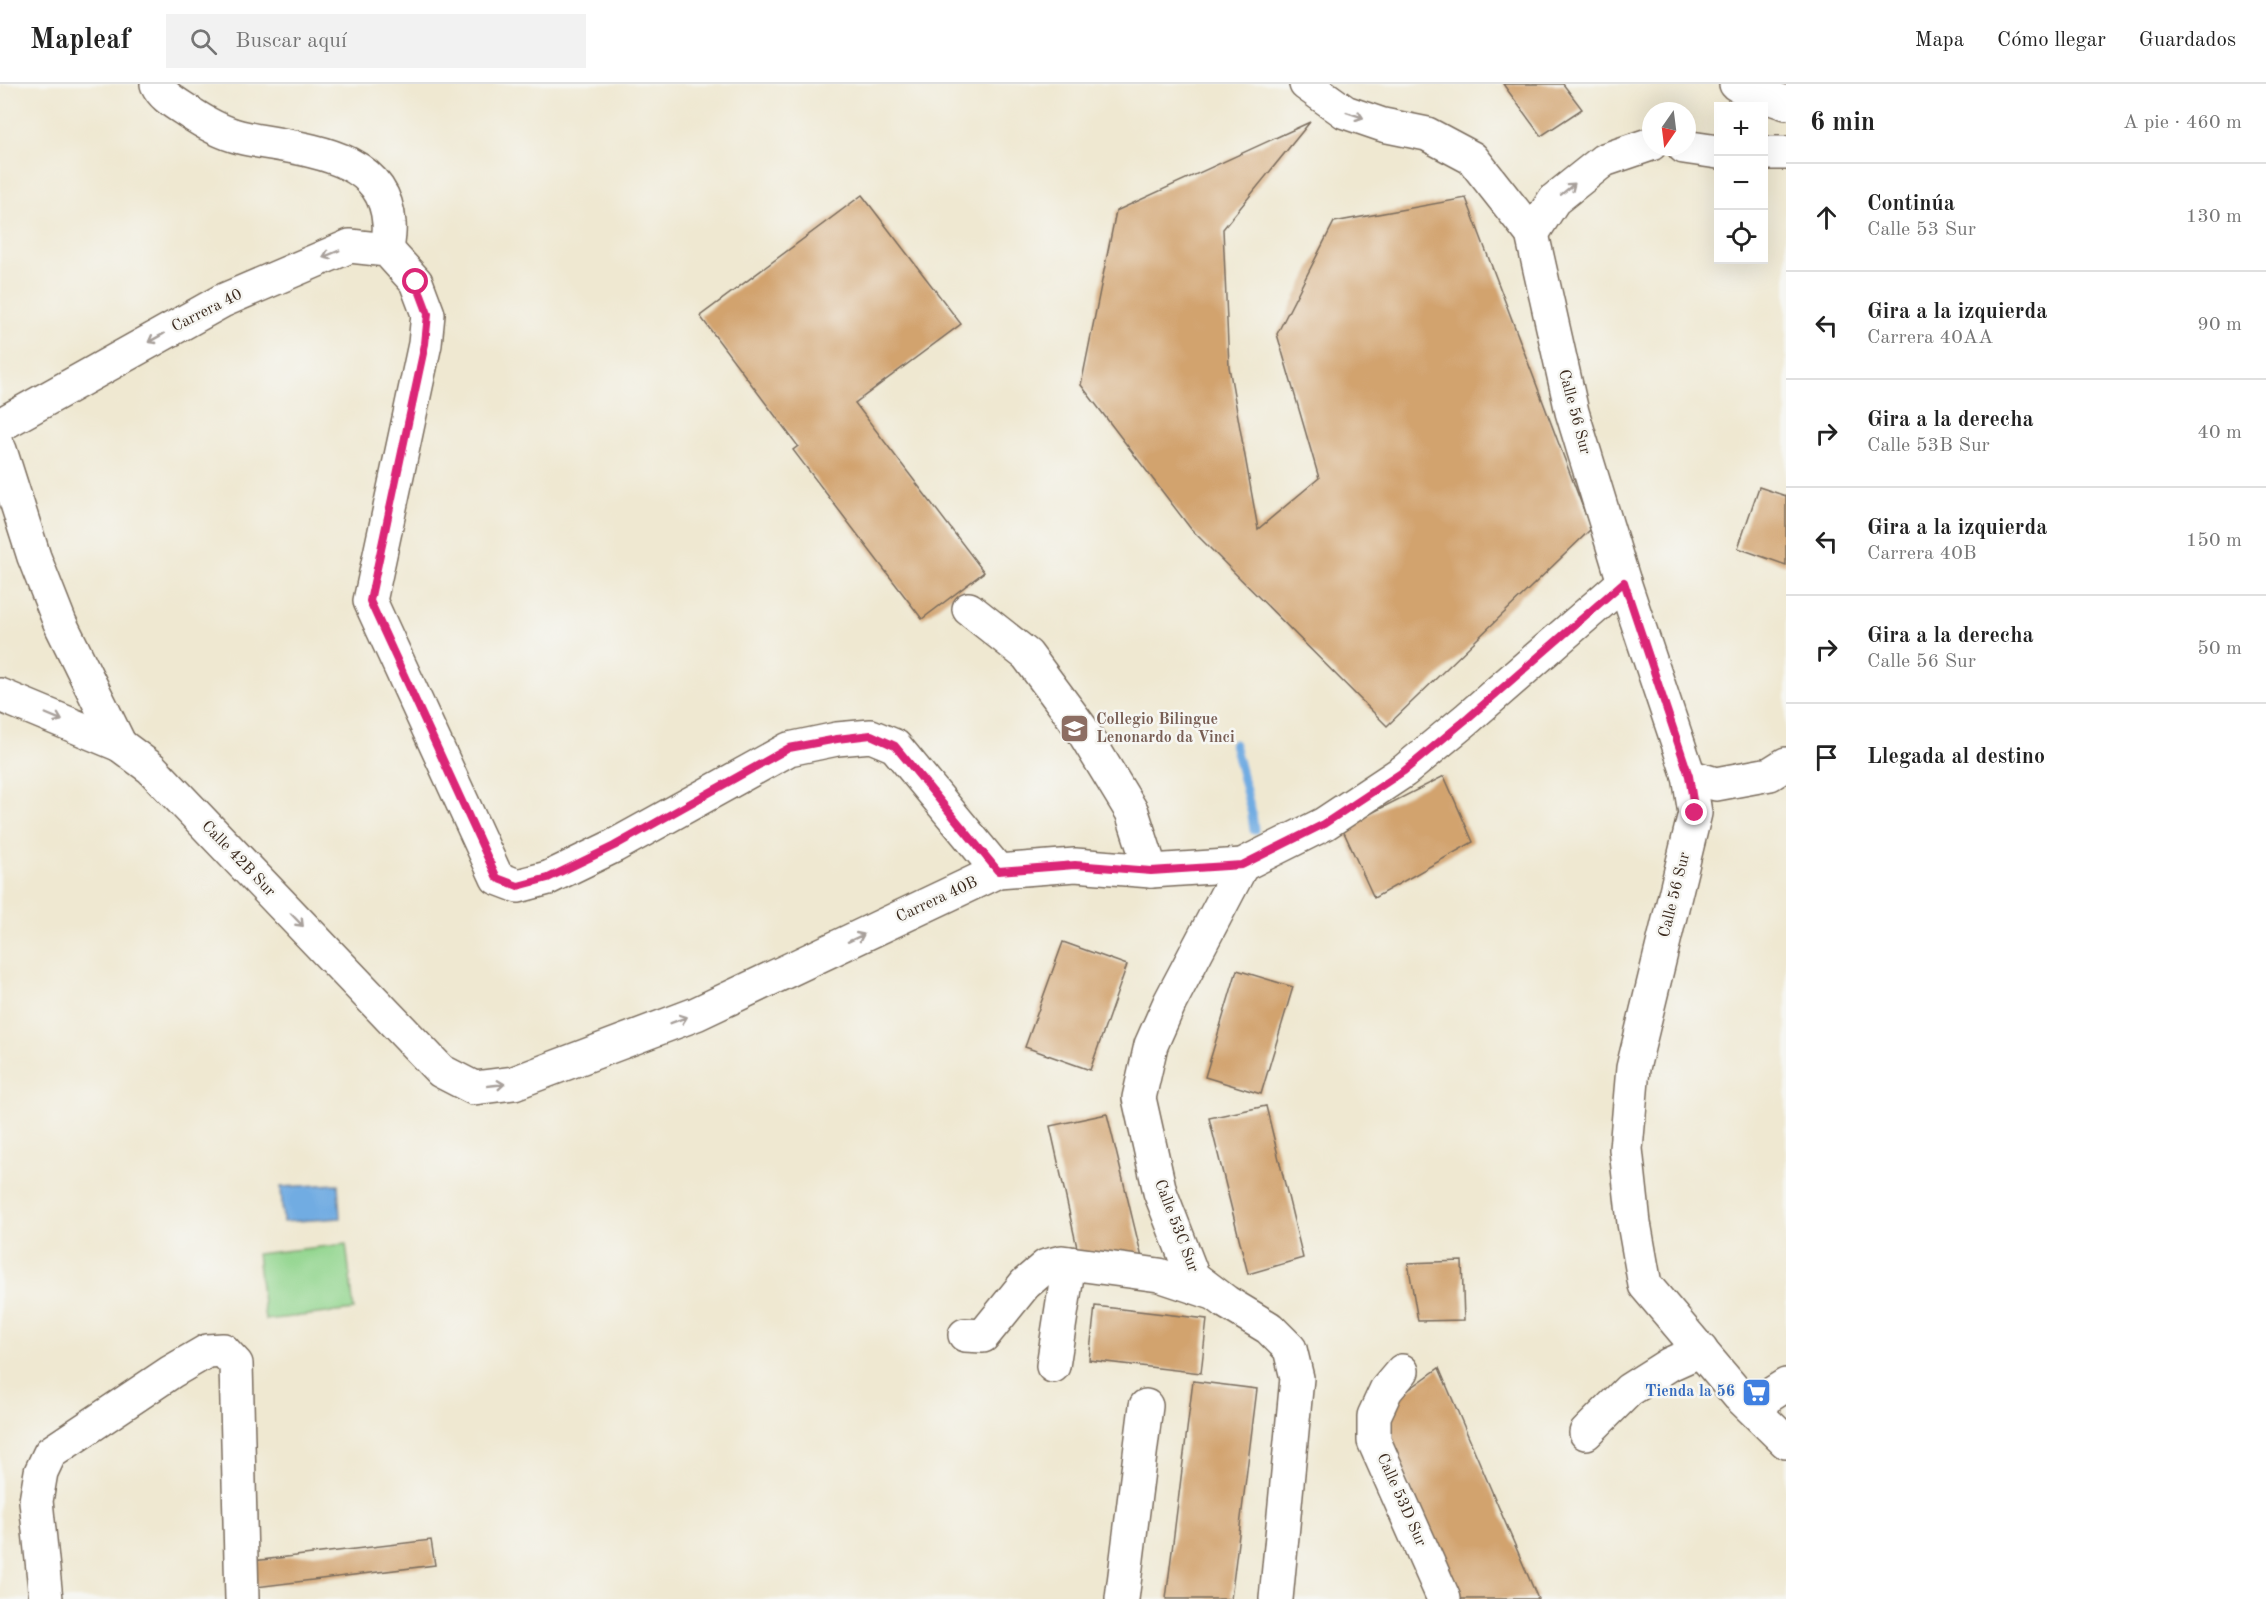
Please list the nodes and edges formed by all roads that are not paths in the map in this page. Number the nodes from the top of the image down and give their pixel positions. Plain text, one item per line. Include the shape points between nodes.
1 (157, 84) edge
2 (1306, 84) edge
3 (1736, 84) edge
4 (1786, 103) edge
5 (1642, 147) edge
6 (1696, 149) edge
7 (1714, 151) edge
8 (1768, 153) edge
9 (1786, 153) edge
10 (1532, 234) junction
11 (387, 250) junction
12 (0, 425) edge
13 (0, 450) edge
14 (1624, 582) junction
15 (969, 609) dead end
16 (0, 695) edge
17 (120, 745) junction
18 (1786, 764) edge
19 (1689, 776) junction
20 (1242, 865) junction
21 (998, 871) junction
22 (1151, 871) junction
23 (441, 1071) joint
24 (1069, 1263) junction
25 (1215, 1294) junction
26 (965, 1335) dead end
27 (1683, 1340) junction
28 (1053, 1366) dead end
29 (1402, 1371) dead end
30 (1786, 1385) edge
31 (1146, 1406) dead end
32 (1751, 1407) junction
33 (1586, 1432) dead end
34 (1786, 1442) edge
35 (46, 1599) edge
36 (242, 1599) edge
37 (1122, 1599) edge
38 (1276, 1599) edge
39 (1444, 1599) edge

1 - 11 street via 162,94 207,124 238,137 348,162 371,180 383,198 389,223
2 -> 10 street, Calle 56 Sur via 1345,112 1427,134 1472,158
3 - 4 street
10 -> 5 street via 1554,200 1604,160
6 - 7 street
8 - 9 street
10 - 14 street, Calle 56 Sur via 1572,411
11 -> 12 street, Carrera 40 via 350,246 222,301
11 - 21 street via 416,282 428,314 425,344 370,601 497,878 518,886 548,878 614,846 789,748 871,735 895,746
13 - 17 street via 56,612
14 - 19 street, Calle 56 Sur
14 - 20 street, Carrera 40B via 1404,771 1324,824
15 - 22 street via 1027,655 1082,728 1132,812
16 -> 17 street, Calle 42B Sur
17 -> 23 street, Calle 42B Sur via 151,768
18 - 19 street via 1770,774 1716,784
19 - 27 street, Calle 56 Sur via 1695,813 1633,1068 1626,1149 1645,1285
20 - 22 street, Carrera 40B
20 - 25 street, Calle 53C Sur via 1165,1013 1151,1045 1139,1098 1160,1192 1184,1255 1193,1277
21 - 22 street, Carrera 40B via 1075,865
23 -> 21 street, Carrera 40B via 474,1088 513,1083 696,1014
24 - 25 street via 1159,1275
24 - 26 street via 1047,1266 1032,1278 983,1336
24 - 28 street
25 - 38 street, Calle 53C Sur via 1269,1328 1290,1349 1297,1378
27 - 32 street, Calle 56 Sur
27 - 33 street via 1670,1364 1629,1390
29 - 39 street, Calle 53D Sur via 1386,1390 1374,1416 1374,1441
30 - 32 street
31 - 37 street
32 - 34 street, Calle 56 Sur
35 - 36 street via 36,1501 41,1472 50,1453 171,1372 207,1351 223,1350 236,1364

